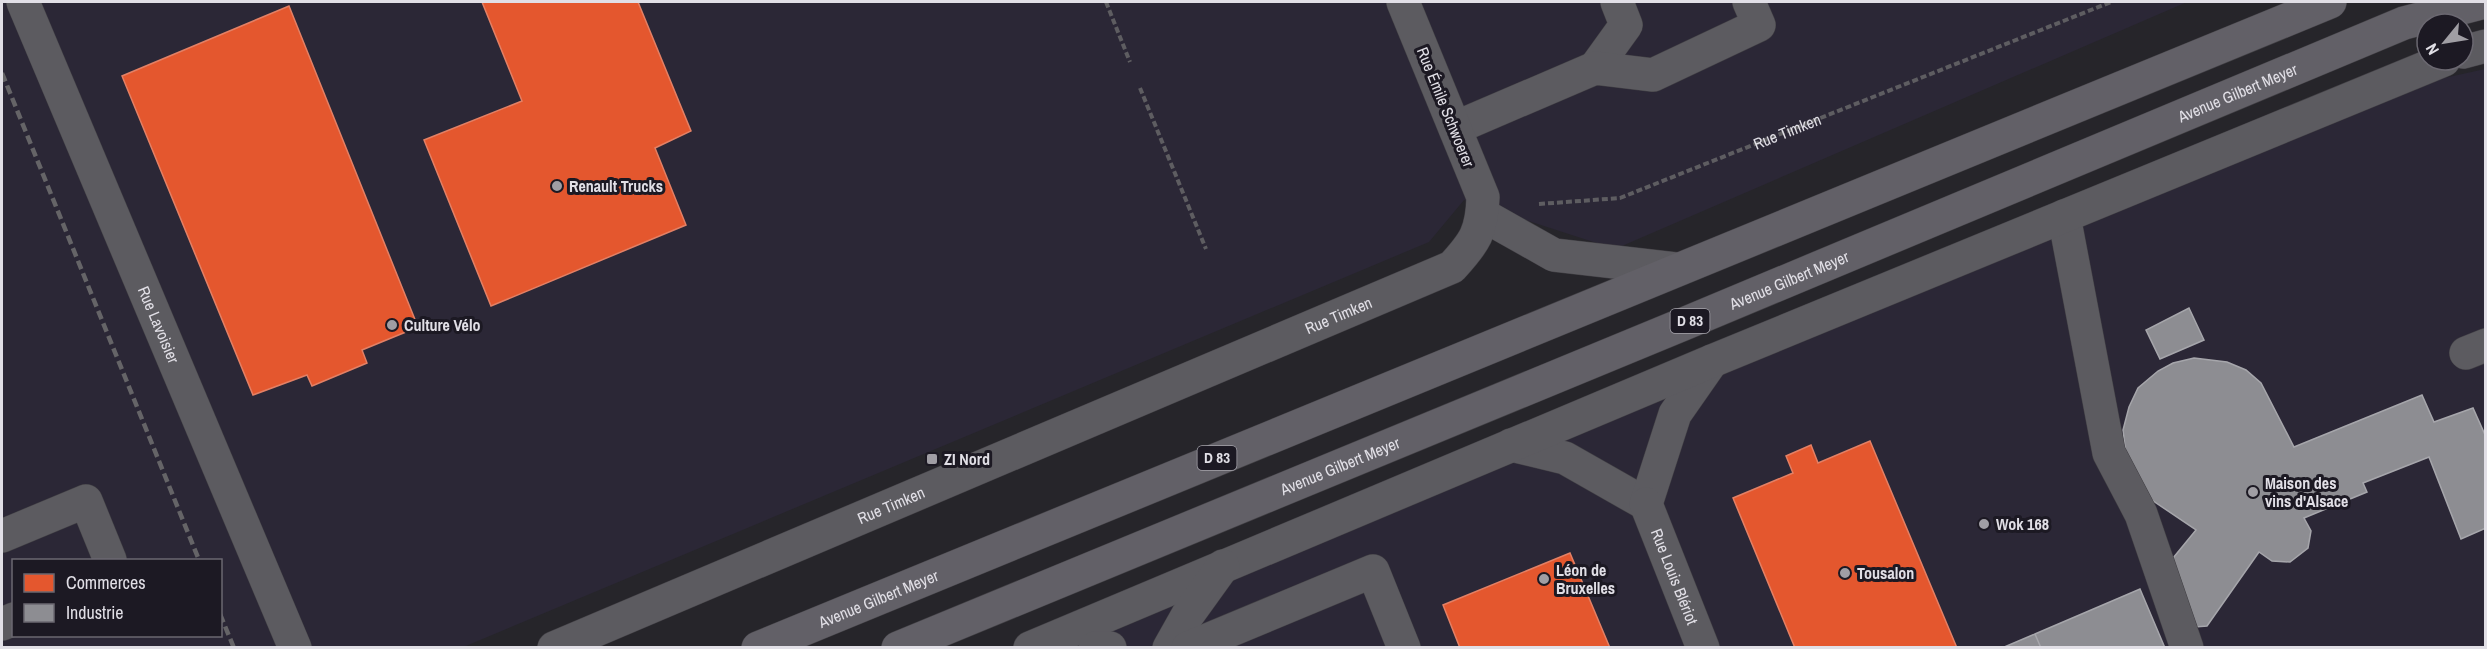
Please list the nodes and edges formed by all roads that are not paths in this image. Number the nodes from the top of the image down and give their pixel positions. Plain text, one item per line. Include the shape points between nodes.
1 (23, 2) edge
2 (1403, 2) edge
3 (1617, 2) edge
4 (1749, 2) edge
5 (2330, 2) edge
6 (2485, 2) edge
7 (1595, 68) junction
8 (2415, 72) edge
9 (1455, 128) junction
10 (1483, 214) junction
11 (2064, 216) junction
12 (1676, 269) junction
13 (1712, 361) junction
14 (1511, 446) junction
15 (1646, 504) junction
16 (2, 536) edge
17 (109, 559) edge
18 (1223, 566) junction
19 (295, 648) edge
20 (554, 648) edge
21 (758, 648) edge
22 (898, 648) edge
23 (1030, 648) edge
24 (1095, 648) edge
25 (1110, 648) edge
26 (1170, 648) edge
27 (1188, 648) edge
28 (1404, 648) edge
29 (1703, 648) edge
30 (2187, 648) edge

1 - 19 street, Rue Lavoisier
2 - 9 street, Rue Émile Schwoerer
3 - 7 street via 1626,26
4 - 7 street via 1759,25 1653,75
5 - 12 main road, Avenue Gilbert Meyer / D 83
6 - 22 main road, Avenue Gilbert Meyer / D 83 via 2404,23
7 - 9 street
8 - 11 street
9 - 10 street, Rue Émile Schwoerer via 1483,197
10 - 12 street via 1554,255
10 - 20 street, Rue Timken via 1474,243 1452,267
11 - 13 street
11 - 30 street via 2109,453 2141,514
12 - 21 main road, Avenue Gilbert Meyer / D 83
13 - 14 street
13 - 15 street via 1675,414
14 - 15 street via 1565,458
14 - 18 street
15 - 29 street, Rue Louis Blériot
16 - 17 street via 87,501
18 - 23 street
18 - 26 street via 1187,616
24 - 25 street
27 - 28 street via 1373,571

